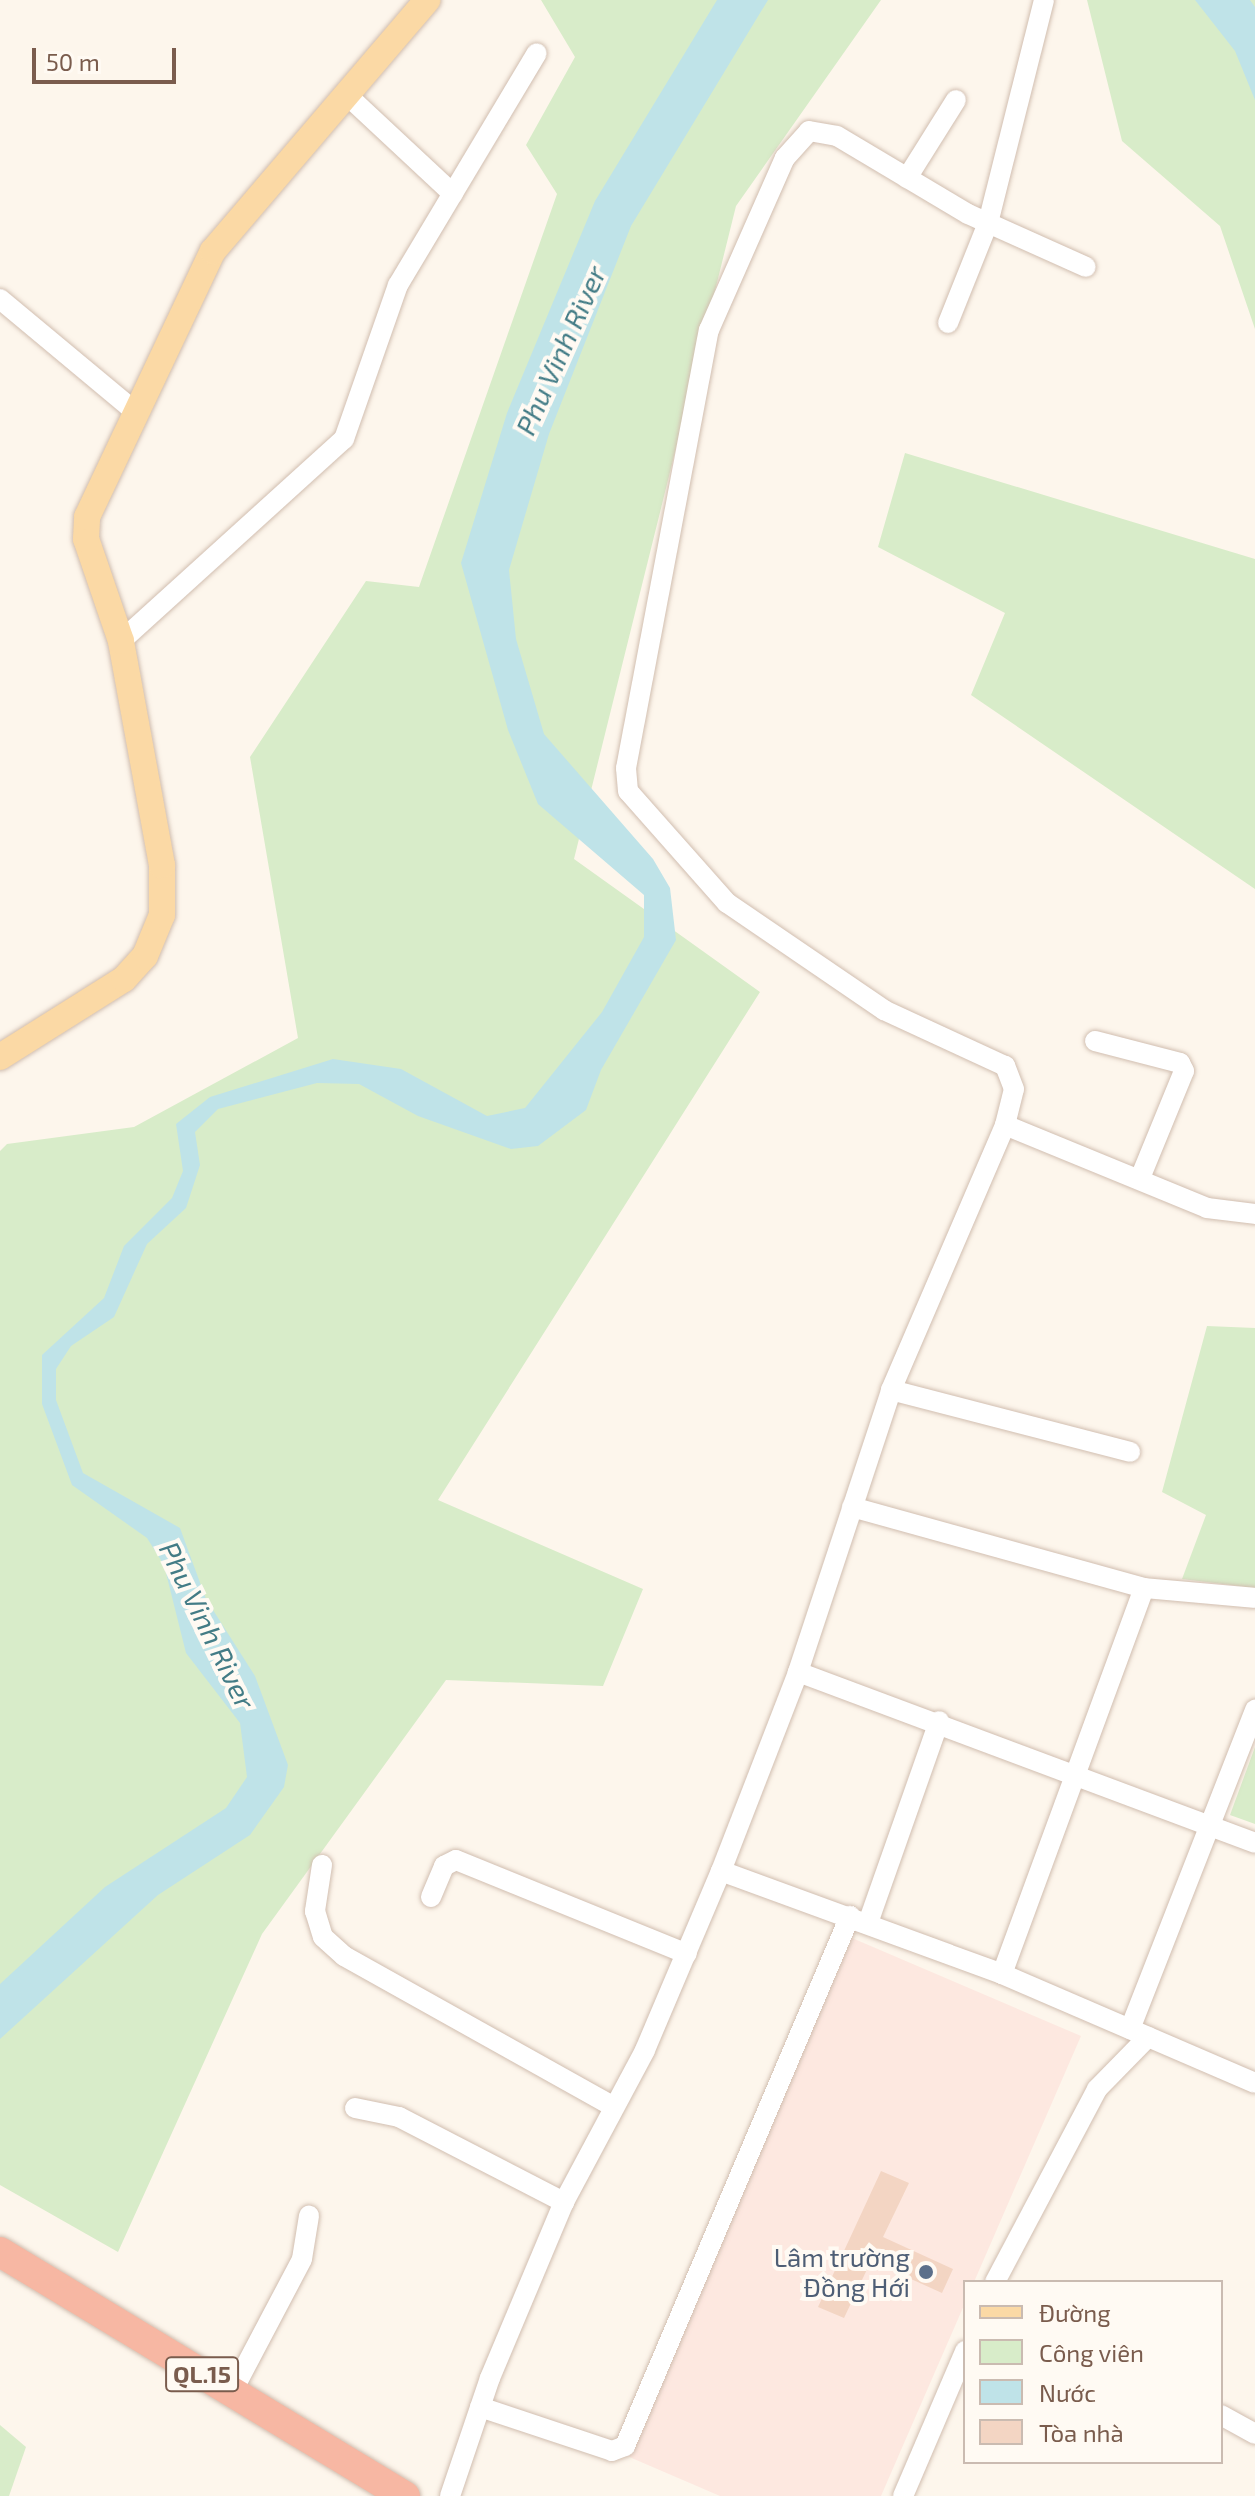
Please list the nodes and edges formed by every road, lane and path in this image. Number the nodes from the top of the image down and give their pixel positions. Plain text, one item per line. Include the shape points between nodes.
1 (427, 0) edge
2 (1044, 0) edge
3 (537, 53) dead end
4 (349, 97) junction
5 (956, 100) dead end
6 (907, 178) junction
7 (453, 194) junction
8 (988, 223) junction
9 (1086, 267) dead end
10 (0, 299) edge
11 (948, 323) dead end
12 (132, 409) junction
13 (121, 641) junction
14 (1095, 1041) dead end
15 (0, 1057) edge
16 (1005, 1125) junction
17 (1141, 1176) junction
18 (1255, 1214) edge
19 (891, 1390) junction
20 (1130, 1452) dead end
21 (852, 1507) junction
22 (1144, 1588) junction
23 (1255, 1598) edge
24 (798, 1672) junction
25 (1255, 1710) edge
26 (939, 1721) junction
27 (1073, 1774) junction
28 (1210, 1826) junction
29 (1255, 1843) edge
30 (322, 1865) dead end
31 (721, 1871) junction
32 (431, 1897) dead end
33 (859, 1920) junction
34 (687, 1954) junction
35 (1002, 1974) junction
36 (1139, 2033) junction
37 (1255, 2083) edge
38 (614, 2107) junction
39 (355, 2108) dead end
40 (564, 2202) junction
41 (309, 2216) dead end
42 (0, 2252) edge
43 (996, 2280) edge
44 (963, 2356) edge
45 (232, 2392) junction
46 (480, 2407) junction
47 (1223, 2416) edge
48 (1255, 2434) edge
49 (405, 2496) edge
50 (450, 2496) edge
51 (903, 2496) edge

1 - 4 main road
2 - 8 street
3 - 7 street
4 - 7 street
4 - 12 main road via 213,251
5 - 6 street
6 - 8 street
6 - 16 street via 837,136 809,131 785,158 760,207 698,369 625,783 727,903 754,924 884,1010 1005,1066 1014,1076
7 - 13 street via 393,295 344,439
8 - 9 street
8 - 11 street
10 - 12 street
12 - 13 main road via 86,527
13 - 15 main road via 162,865 158,930 124,979
14 - 17 street via 1180,1063 1184,1071
16 - 17 street
16 - 19 street
17 - 18 street via 1207,1208
19 - 20 street
19 - 21 street
21 - 22 street
21 - 24 street
22 - 23 street
22 - 27 street
24 - 26 street
24 - 31 street
25 - 28 street
26 - 27 street
26 - 33 street
27 - 28 street
27 - 35 street
28 - 29 street
28 - 36 street
30 - 38 street via 315,1911 336,1950 413,2001
31 - 33 street
31 - 34 street
32 - 34 street via 444,1866 456,1860
33 - 35 street
33 - 46 street via 625,2446 612,2451
34 - 38 street
35 - 36 street
36 - 37 street
36 - 43 street via 1097,2089
38 - 40 street
39 - 40 street via 399,2117
40 - 46 street
41 - 45 street via 302,2259
42 - 45 highway, QL.15
44 - 51 street
45 - 49 highway, QL.15
46 - 50 street
47 - 48 street

